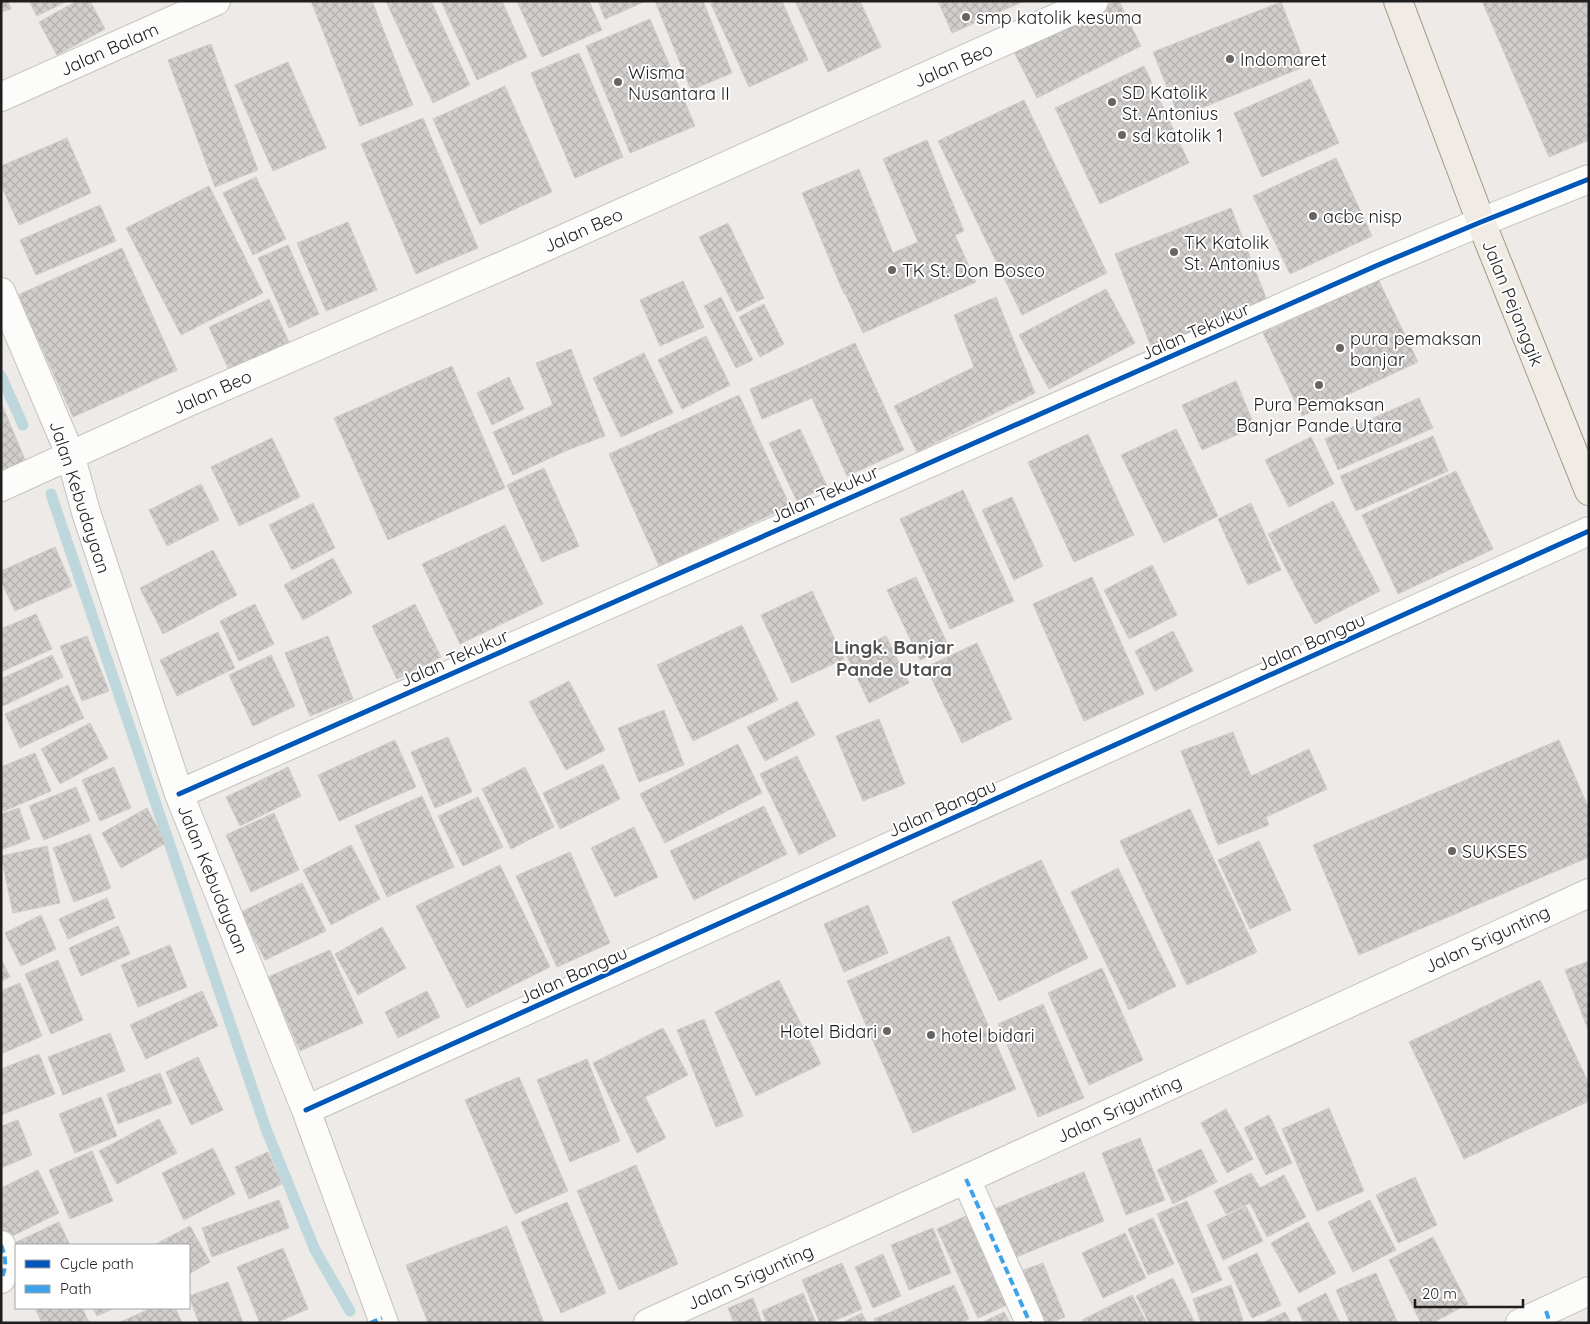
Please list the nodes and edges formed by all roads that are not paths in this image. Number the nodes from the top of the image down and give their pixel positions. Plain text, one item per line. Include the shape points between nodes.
1 (216, 1) edge
2 (1094, 1) edge
3 (1398, 1) edge
4 (1, 97) edge
5 (1589, 179) edge
6 (1481, 222) junction
7 (1, 292) edge
8 (70, 454) junction
9 (1, 487) edge
10 (1589, 491) edge
11 (1589, 530) edge
12 (179, 794) junction
13 (1589, 893) edge
14 (306, 1110) junction
15 (966, 1179) junction
16 (1, 1245) edge
17 (1, 1279) edge
18 (1589, 1291) edge
19 (1548, 1317) edge
20 (379, 1321) edge
21 (648, 1323) edge
22 (1030, 1323) edge
23 (1520, 1323) edge

1 - 4 street, Jalan Balam
2 - 8 street, Jalan Beo via 534,252
3 - 6 main road, Jalan Pejanggik
5 - 6 street, Jalan Tekukur
6 - 10 main road, Jalan Pejanggik
6 - 12 street, Jalan Tekukur
7 - 8 street, Jalan Kebudayaan
8 - 9 street, Jalan Beo
8 - 12 street, Jalan Kebudayaan
11 - 14 street, Jalan Bangau
12 - 14 street, Jalan Kebudayaan
13 - 15 street, Jalan Srigunting
14 - 20 street, Jalan Kebudayaan
15 - 21 street, Jalan Srigunting
15 - 22 street
16 - 17 street via 5,1271
18 - 19 street
19 - 23 street

